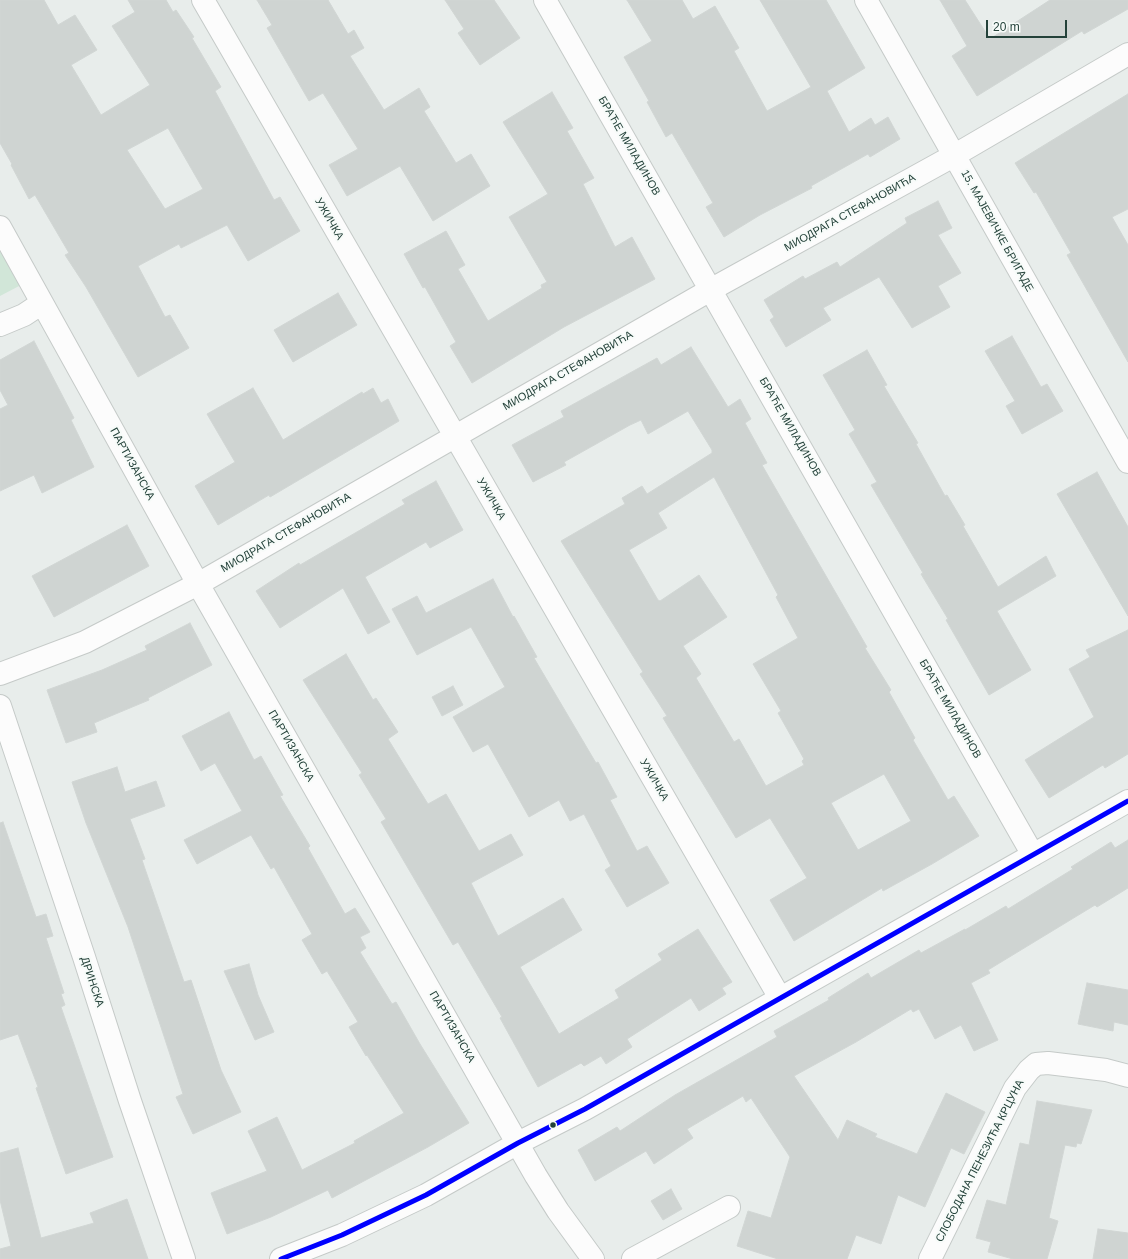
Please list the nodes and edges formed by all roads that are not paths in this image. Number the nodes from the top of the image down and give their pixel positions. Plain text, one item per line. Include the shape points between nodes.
1 (203, 0) edge
2 (545, 0) edge
3 (866, 0) edge
4 (1128, 54) edge
5 (955, 155) junction
6 (0, 227) edge
7 (712, 290) junction
8 (42, 303) junction
9 (0, 325) edge
10 (454, 436) junction
11 (1128, 462) edge
12 (198, 584) junction
13 (0, 674) edge
14 (0, 706) edge
15 (1128, 801) edge
16 (1033, 855) junction
17 (780, 998) junction
18 (1128, 1076) edge
19 (518, 1143) junction
20 (729, 1207) dead end
21 (184, 1259) edge
22 (281, 1259) edge
23 (593, 1259) edge
24 (633, 1259) edge
25 (930, 1259) edge

1 - 10 street, УЖИЧКА
2 - 7 street, БРАЋЕ МИЛАДИНОВ
3 - 5 street, 15. МАЈЕВИЧКЕ БРИГАДЕ
4 - 5 street, МИОДРАГА СТЕФАНОВИЋА
5 - 7 street, МИОДРАГА СТЕФАНОВИЋА
5 - 11 street, 15. МАЈЕВИЧКЕ БРИГАДЕ
6 - 8 street, ПАРТИЗАНСКА
7 - 10 street, МИОДРАГА СТЕФАНОВИЋА
7 - 16 street, БРАЋЕ МИЛАДИНОВ
8 - 9 street via 24,315
8 - 12 street, ПАРТИЗАНСКА
10 - 12 street, МИОДРАГА СТЕФАНОВИЋА
10 - 17 street, УЖИЧКА
12 - 13 street, МИОДРАГА СТЕФАНОВИЋА via 85,642
12 - 19 street, ПАРТИЗАНСКА
14 - 21 street, ДРИНСКА
15 - 16 street
16 - 17 street
17 - 19 street via 585,1109
18 - 25 street, СЛОБОДАНА ПЕНЕЗИЋА КРЦУНА via 1106,1070 1048,1063 1036,1064 1029,1070 1015,1088
19 - 22 street via 426,1195 342,1235
19 - 23 street, ПАРТИЗАНСКА via 558,1211
20 - 24 street

